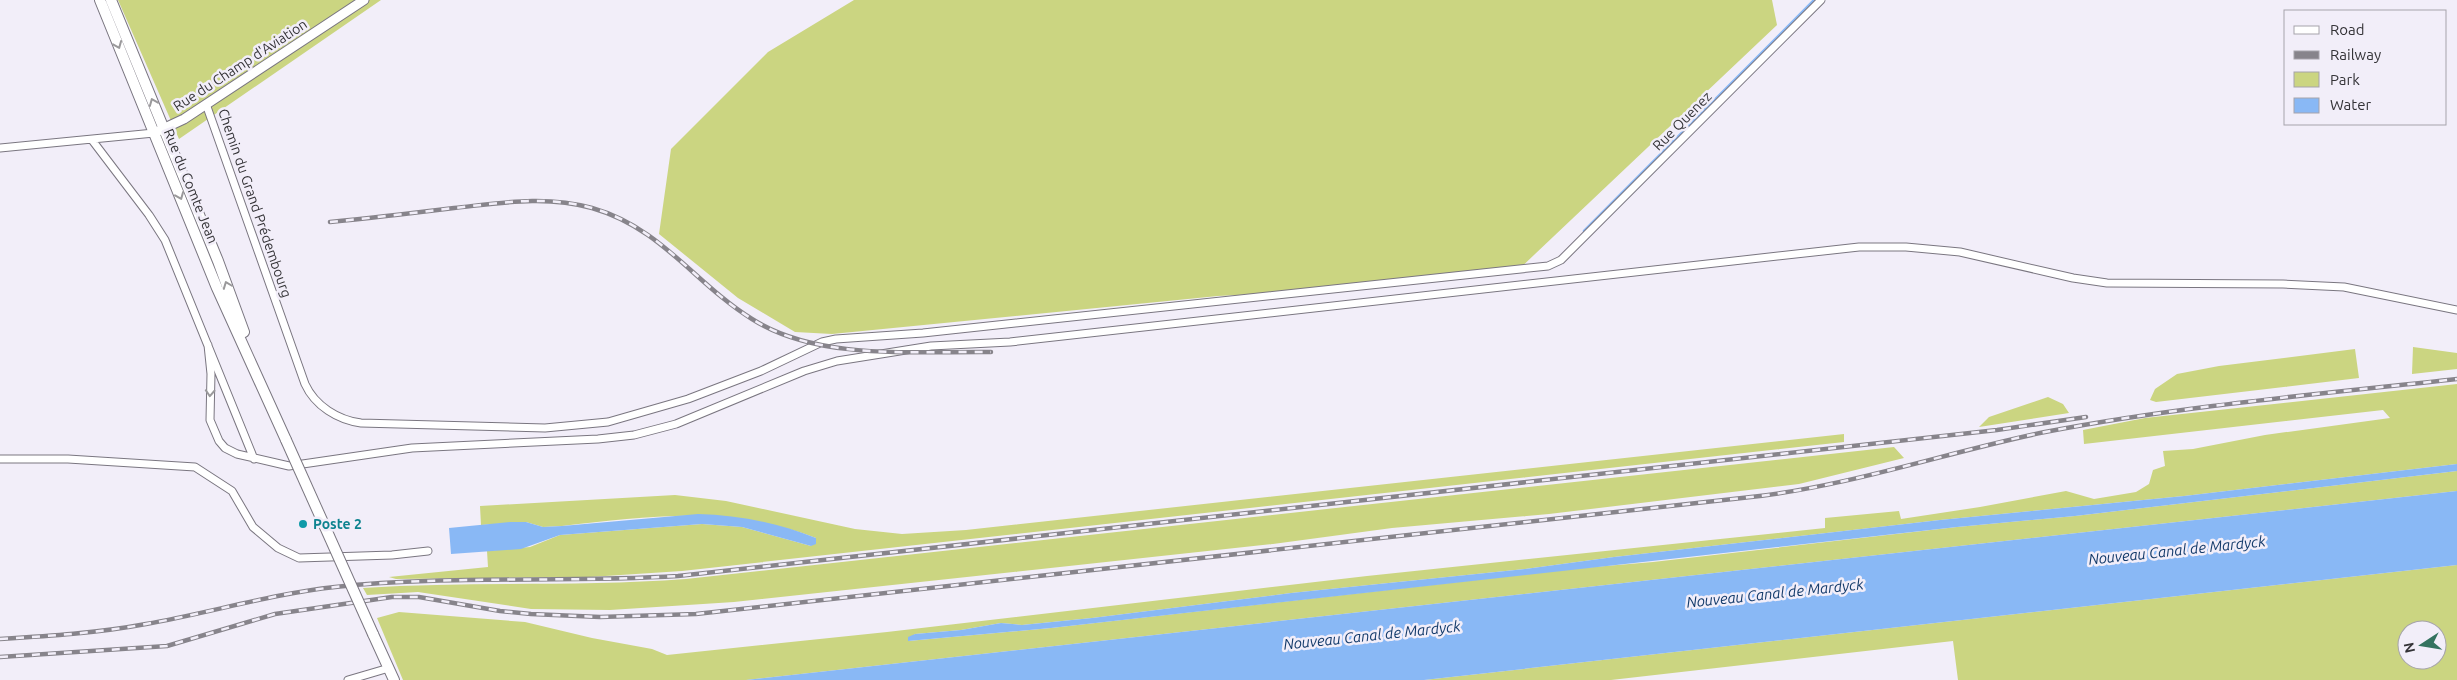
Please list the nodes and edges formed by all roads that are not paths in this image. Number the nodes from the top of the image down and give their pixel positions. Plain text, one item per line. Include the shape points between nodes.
1 (100, 0) edge
2 (111, 0) edge
3 (364, 0) edge
4 (1821, 0) edge
5 (206, 104) junction
6 (164, 129) junction
7 (154, 133) junction
8 (92, 140) junction
9 (0, 148) edge
10 (1560, 260) joint
11 (2457, 310) edge
12 (208, 345) junction
13 (261, 380) junction
14 (0, 459) edge
15 (254, 459) junction
16 (428, 551) dead end
17 (389, 668) junction
18 (348, 680) edge
19 (394, 680) edge

1 -> 7 main road, Rue du Comte Jean
6 -> 2 main road, Rue du Comte Jean
3 - 5 street, Rue du Champ d'Aviation
4 - 10 street, Rue Quenez
5 - 6 street, Rue du Champ d'Aviation
5 - 10 street, Chemin du Grand Prédembourg via 310,394 327,410 361,423 553,428 608,422 676,403 831,340 1462,276 1548,266
6 - 7 street, Rue du Champ d'Aviation
13 -> 6 main road, Rue du Comte Jean via 221,268
7 - 8 street
7 -> 13 main road, Rue du Comte Jean via 217,288
8 - 9 street
8 - 12 street via 161,233
11 - 15 street via 2344,287 2099,282 1960,252 1916,247 1868,247 1010,342 941,345 872,354 812,368 666,427 617,438 412,448 301,465
12 - 15 street
12 -> 15 street via 213,430 225,448
13 - 17 main road, Rue du Comte Jean, bridge
14 - 16 street via 68,459 195,467 232,491 253,527 278,548 299,558
17 - 18 street
17 - 19 main road, Rue du Comte Jean

